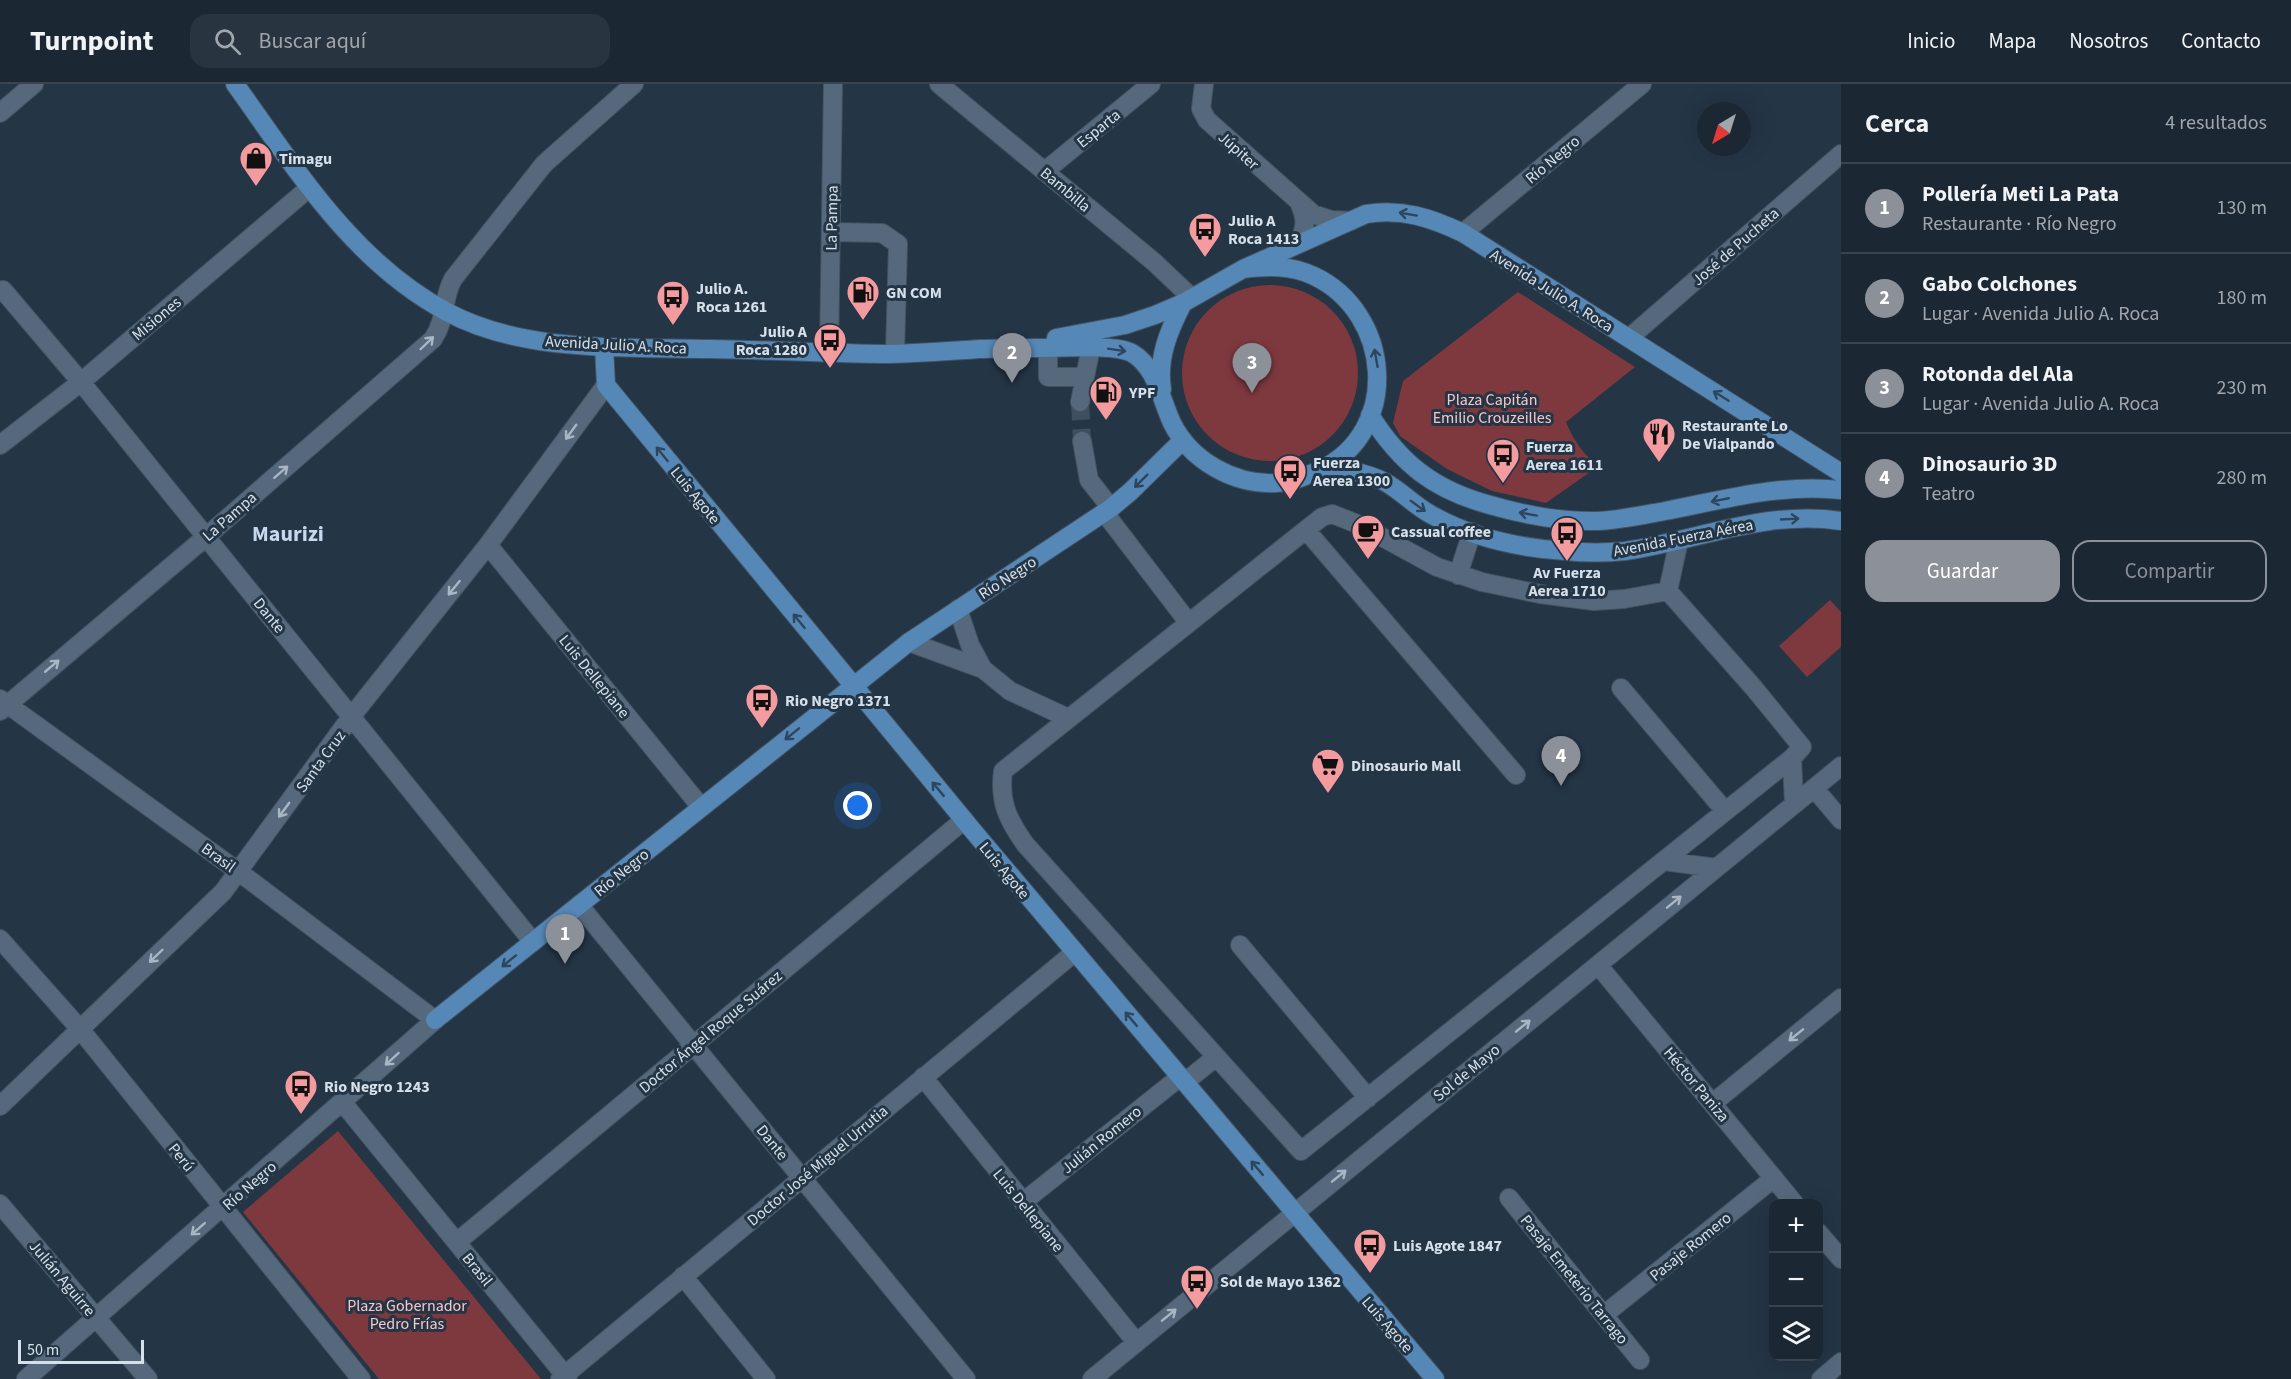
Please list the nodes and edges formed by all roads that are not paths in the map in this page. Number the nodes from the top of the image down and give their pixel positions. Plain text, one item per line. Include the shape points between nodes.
1 (34, 84) edge
2 (235, 84) edge
3 (633, 84) edge
4 (832, 84) edge
5 (939, 84) edge
6 (1151, 84) edge
7 (1204, 84) edge
8 (1642, 84) edge
9 (0, 113) edge
10 (1841, 154) edge
11 (1045, 171) junction
12 (309, 188) junction
13 (1300, 205) junction
14 (1350, 221) junction
15 (831, 232) junction
16 (1463, 233) junction
17 (1299, 243) junction
18 (1243, 269) junction
19 (3, 290) dead end
20 (1187, 300) junction
21 (445, 311) junction
22 (1629, 338) junction
23 (1091, 346) junction
24 (604, 347) junction
25 (1048, 348) junction
26 (995, 349) junction
27 (829, 352) junction
28 (895, 353) junction
29 (1085, 377) junction
30 (81, 381) junction
31 (606, 385) junction
32 (1080, 402) tunnel mouth
33 (1165, 405) junction
34 (1370, 416) junction
35 (1082, 441) tunnel mouth
36 (1183, 441) junction
37 (0, 445) edge
38 (1328, 466) junction
39 (1841, 473) edge
40 (1841, 490) edge
41 (1108, 510) junction
42 (1841, 521) edge
43 (1306, 530) junction
44 (1472, 532) junction
45 (207, 536) junction
46 (1679, 540) junction
47 (488, 545) junction
48 (1458, 575) junction
49 (1668, 591) junction
50 (958, 609) junction
51 (1188, 622) junction
52 (909, 642) junction
53 (983, 669) junction
54 (853, 686) junction
55 (1621, 688) dead end
56 (3, 704) edge
57 (351, 717) junction
58 (1068, 718) junction
59 (1792, 758) junction
60 (1841, 766) edge
61 (1516, 775) dead end
62 (1814, 788) junction
63 (1794, 804) junction
64 (701, 807) junction
65 (1725, 812) junction
66 (964, 820) junction
67 (1841, 820) edge
68 (1664, 861) junction
69 (1716, 868) junction
70 (239, 872) junction
71 (579, 904) junction
72 (0, 939) edge
73 (533, 942) junction
74 (1240, 945) dead end
75 (1075, 952) junction
76 (1598, 965) junction
77 (1841, 998) edge
78 (435, 1020) junction
79 (81, 1029) junction
80 (694, 1045) junction
81 (1216, 1057) junction
82 (923, 1077) junction
83 (1182, 1080) junction
84 (1368, 1098) junction
85 (343, 1102) junction
86 (1713, 1103) junction
87 (0, 1106) edge
88 (801, 1177) junction
89 (1774, 1178) junction
90 (1509, 1198) dead end
91 (1792, 1199) edge
92 (1023, 1202) junction
93 (0, 1204) edge
94 (223, 1208) junction
95 (1294, 1213) junction
96 (1823, 1236) edge
97 (457, 1242) junction
98 (1838, 1249) edge
99 (683, 1276) junction
100 (1605, 1314) junction
101 (96, 1317) junction
102 (1136, 1342) junction
103 (1640, 1360) dead end
104 (1841, 1362) edge
105 (564, 1378) edge
106 (26, 1379) edge
107 (148, 1379) edge
108 (361, 1379) edge
109 (766, 1379) edge
110 (966, 1379) edge
111 (1092, 1379) edge
112 (1435, 1379) edge
113 (1821, 1379) edge

1 - 9 street
2 - 12 main road, Avenida Julio A. Roca
3 - 21 street via 544,164 453,279 447,289
4 - 15 street, La Pampa
5 - 11 street, Bambilla
6 - 11 street, Esparta
7 - 13 street, Júpiter via 1201,109 1207,120
8 - 16 street, Río Negro
10 - 22 street, José de Pucheta
11 - 20 street, Bambilla via 1154,262
12 - 21 main road, Avenida Julio A. Roca via 377,264
12 - 30 street, Misiones
13 - 14 street, Júpiter via 1323,218
13 - 17 street via 1306,217
16 -> 14 main road, Avenida Julio A. Roca via 1440,222 1401,212 1366,214
14 - 17 main road, Avenida Julio A. Roca
15 - 27 street, La Pampa
15 - 28 street via 882,233 898,244
16 - 22 main road, Avenida Julio A. Roca
17 - 18 main road, Avenida Julio A. Roca
18 - 20 main road, Avenida Julio A. Roca
34 -> 18 main road, Avenida Julio A. Roca via 1376,393 1374,345 1351,304 1334,287 1313,275 1290,268
19 - 30 street, Dante
20 - 26 main road, Avenida Julio A. Roca via 1125,325
20 - 33 main road, Avenida Julio A. Roca via 1163,348 1160,377
21 - 24 main road, Avenida Julio A. Roca via 501,333
45 -> 21 street, La Pampa via 433,339
39 -> 22 main road, Avenida Julio A. Roca
23 - 25 main road, Avenida Julio A. Roca
23 - 29 street
23 -> 33 main road, Avenida Julio A. Roca via 1122,349 1138,358 1150,372
24 - 27 main road, Avenida Julio A. Roca
24 - 31 main road
25 - 26 main road, Avenida Julio A. Roca
25 - 29 street via 1048,377
26 - 28 main road, Avenida Julio A. Roca
27 - 28 main road, Avenida Julio A. Roca
29 - 32 street
30 - 37 street, Misiones
30 - 45 street, Dante
31 -> 47 street, Santa Cruz
54 -> 31 main road, Luis Agote
33 - 36 main road, Avenida Julio A. Roca
34 - 38 main road, Avenida Julio A. Roca via 1353,444
40 -> 34 main road, Avenida Fuerza Aérea via 1773,491 1630,518 1558,519 1521,513 1454,494 1437,485 1396,452
35 - 41 street via 1089,480
36 - 38 main road, Avenida Julio A. Roca via 1202,460 1225,474 1250,482 1303,478
36 -> 41 main road, Río Negro
38 -> 44 main road, Avenida Fuerza Aérea via 1383,481 1430,514
41 - 50 main road, Río Negro
41 - 51 street
46 -> 42 main road, Avenida Fuerza Aérea via 1761,522
43 - 48 street via 1322,517 1342,516
43 - 51 street
43 - 61 street
44 - 46 main road, Avenida Fuerza Aérea via 1509,543 1568,552 1622,551
44 - 48 street
56 -> 45 street, La Pampa
45 - 57 street, Dante
46 - 49 street
47 -> 57 street, Santa Cruz
47 - 64 street, Luis Dellepiane
48 - 49 street via 1594,602
49 - 59 street via 1802,747
50 - 52 main road, Río Negro
50 - 53 street
51 - 58 street
52 - 53 street
52 - 54 main road, Río Negro
53 - 58 street via 1010,691
54 -> 64 main road, Río Negro
66 -> 54 main road, Luis Agote
55 - 65 street
56 - 70 street, Brasil
57 -> 70 street, Santa Cruz
57 - 73 street, Dante
58 - 81 street via 1003,771 1000,789 1010,824
59 - 63 street
59 - 65 street
60 - 62 street, Sol de Mayo
62 - 63 street, Sol de Mayo
62 - 67 street
63 - 69 street, Sol de Mayo
64 - 71 main road, Río Negro
65 - 68 street
66 - 75 main road, Luis Agote
66 - 80 street, Doctor Ángel Roque Suárez
68 - 69 street
68 - 84 street
76 -> 69 street, Sol de Mayo
70 - 78 street, Brasil
70 -> 79 street, Santa Cruz
71 - 73 main road, Río Negro
71 - 80 street, Dante
72 - 79 street, Perú
73 -> 78 main road, Río Negro
74 - 84 street
75 - 82 street, Doctor José Miguel Urrutia
83 -> 75 main road, Luis Agote
76 - 86 street, Héctor Paniza
95 -> 76 street, Sol de Mayo
77 -> 86 street
78 -> 85 street, Río Negro
79 - 87 street, Santa Cruz
79 - 94 street, Perú
80 - 88 street, Dante
80 - 97 street, Doctor Ángel Roque Suárez
81 - 83 street, Julián Romero
81 - 84 street via 1301,1151
82 - 88 street, Doctor José Miguel Urrutia
82 - 92 street, Luis Dellepiane
83 - 92 street, Julián Romero
95 -> 83 main road, Luis Agote
85 - 94 street, Río Negro
85 - 97 street, Brasil
86 - 89 street, Héctor Paniza
88 - 99 street, Doctor José Miguel Urrutia
88 - 110 street, Dante
89 - 91 street, Héctor Paniza
89 - 100 street, Pasaje Romero
90 - 100 street, Pasaje Emeterio Tarrago
92 - 102 street, Luis Dellepiane
93 - 101 street, Julián Aguirre
94 -> 101 street, Río Negro
94 - 108 street, Perú
102 -> 95 street, Sol de Mayo
95 - 112 main road, Luis Agote
96 - 98 street
97 - 105 street, Brasil
99 - 105 street, Doctor José Miguel Urrutia
99 - 109 street
100 - 103 street, Pasaje Emeterio Tarrago
101 - 106 street, Río Negro
101 - 107 street, Julián Aguirre
102 - 111 street, Sol de Mayo
104 - 113 street

